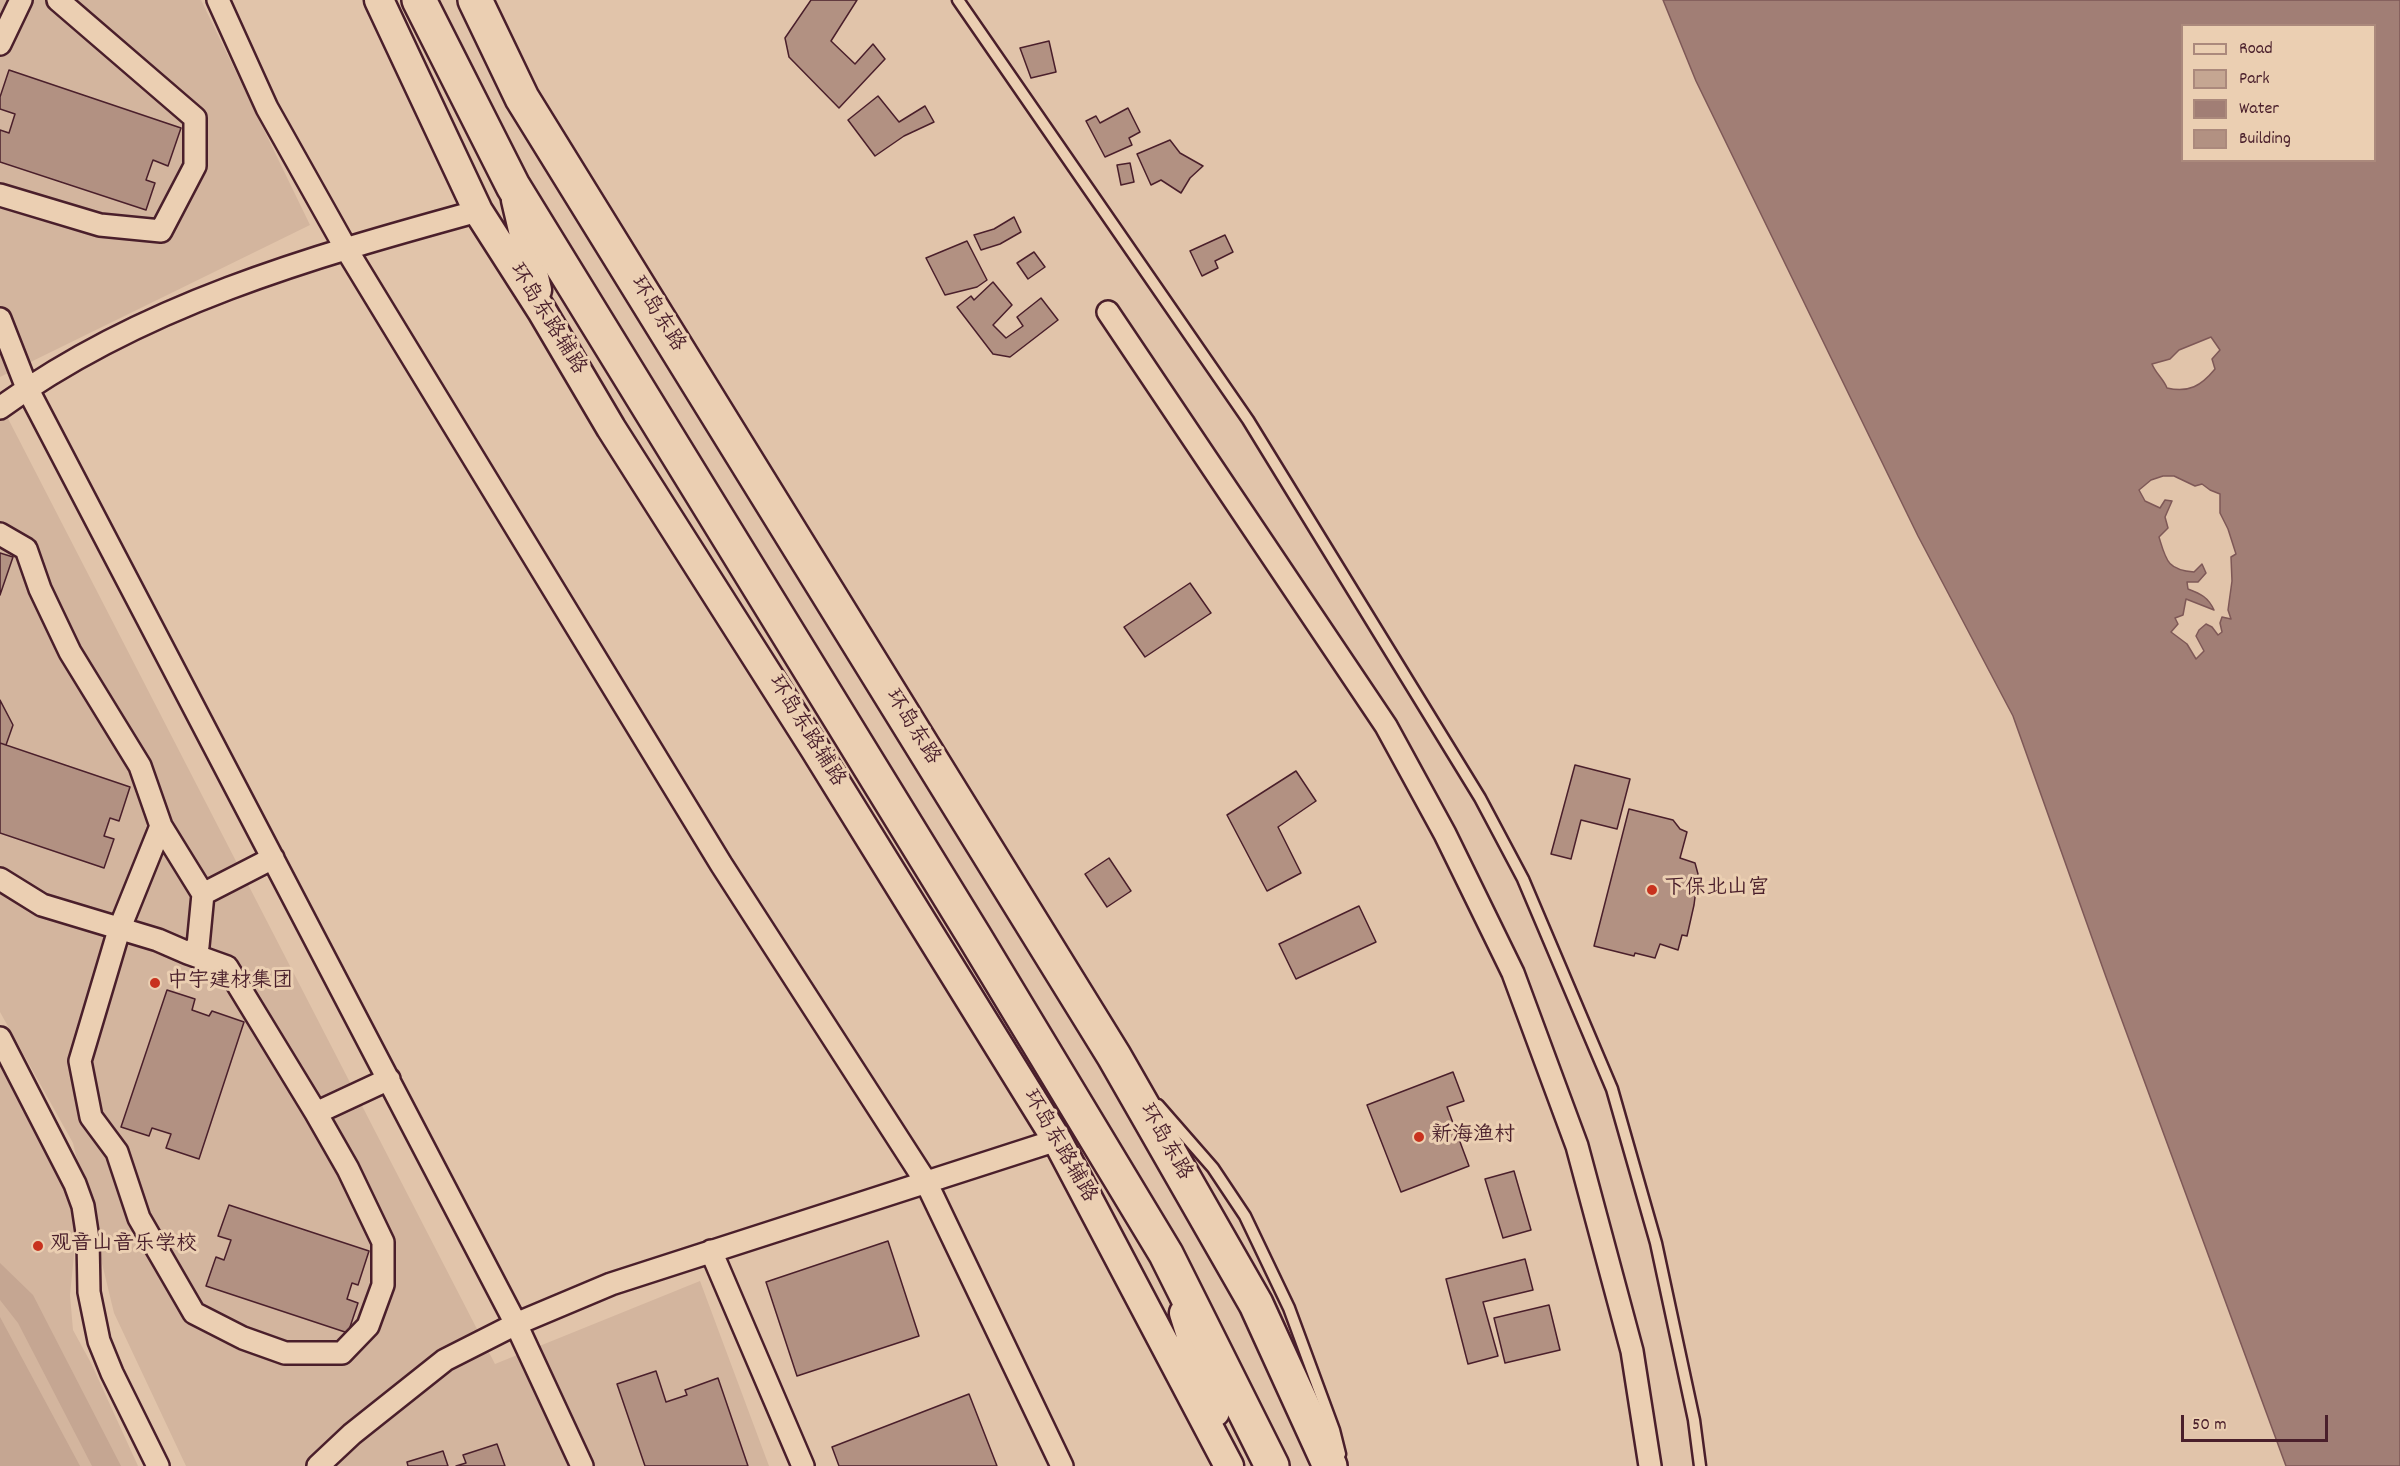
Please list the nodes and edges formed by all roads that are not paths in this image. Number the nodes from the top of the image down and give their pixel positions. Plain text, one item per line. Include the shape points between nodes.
1 (21, 0) edge
2 (58, 0) edge
3 (218, 0) edge
4 (378, 0) edge
5 (475, 0) edge
6 (958, 0) edge
7 (419, 1) edge
8 (0, 44) edge
9 (513, 186) junction
10 (0, 195) edge
11 (478, 211) junction
12 (345, 247) junction
13 (542, 311) junction
14 (1108, 312) dead end
15 (0, 319) edge
16 (27, 388) junction
17 (0, 408) edge
18 (0, 534) edge
19 (161, 826) junction
20 (273, 858) junction
21 (0, 879) edge
22 (203, 894) junction
23 (119, 930) junction
24 (188, 953) junction
25 (970, 1000) junction
26 (0, 1038) edge
27 (1114, 1056) junction
28 (389, 1079) junction
29 (1069, 1093) junction
30 (316, 1113) junction
31 (1057, 1140) junction
32 (926, 1182) junction
33 (711, 1251) junction
34 (1166, 1254) junction
35 (516, 1324) junction
36 (158, 1466) edge
37 (318, 1466) edge
38 (582, 1466) edge
39 (803, 1466) edge
40 (1062, 1466) edge
41 (1230, 1466) edge
42 (1272, 1466) edge
43 (1330, 1466) edge
44 (1343, 1466) edge
45 (1650, 1466) edge
46 (1700, 1466) edge

1 - 8 street
2 - 10 street via 195,118 195,166 161,231 100,225
3 - 12 street via 267,108
4 - 11 street, 环岛东路辅路
5 - 27 main road, 环岛东路 via 522,98
6 - 46 lane via 1248,420 1474,788 1523,879 1612,1089 1656,1243 1694,1420
7 - 9 main road
9 - 13 street
9 - 29 main road
11 - 12 street
11 - 13 street, 环岛东路辅路
12 - 16 street via 190,302 80,355
12 - 32 street via 721,864
13 - 25 street, 环岛东路辅路 via 611,428
14 - 45 street via 1386,726 1445,834 1513,973 1576,1146 1632,1351
15 - 16 street
16 - 17 street
16 - 20 street
18 - 19 street via 26,549 40,590 70,652 140,766
19 - 22 street
19 - 23 street
20 - 22 street
20 - 28 street
21 - 23 street via 42,905
22 - 24 street via 198,946
23 - 24 street
23 - 30 street via 80,1061 91,1116 117,1152 139,1218 194,1313 243,1338 285,1353 342,1353 368,1326 383,1284 383,1242
24 - 30 street via 227,967
25 - 29 street
25 - 31 street, 环岛东路辅路
26 - 36 street via 75,1184 83,1206 89,1292 99,1341
27 - 43 main road, 环岛东路 via 1256,1304
27 - 44 lane via 1214,1168 1245,1216 1289,1308 1334,1430
28 - 30 street
28 - 35 street
29 - 34 main road
31 - 32 street
31 - 41 street, 环岛东路辅路
32 - 33 street
32 - 40 street
33 - 35 street via 611,1284
33 - 39 street
34 - 41 street
34 - 42 main road
35 - 37 street via 445,1360
35 - 38 street

